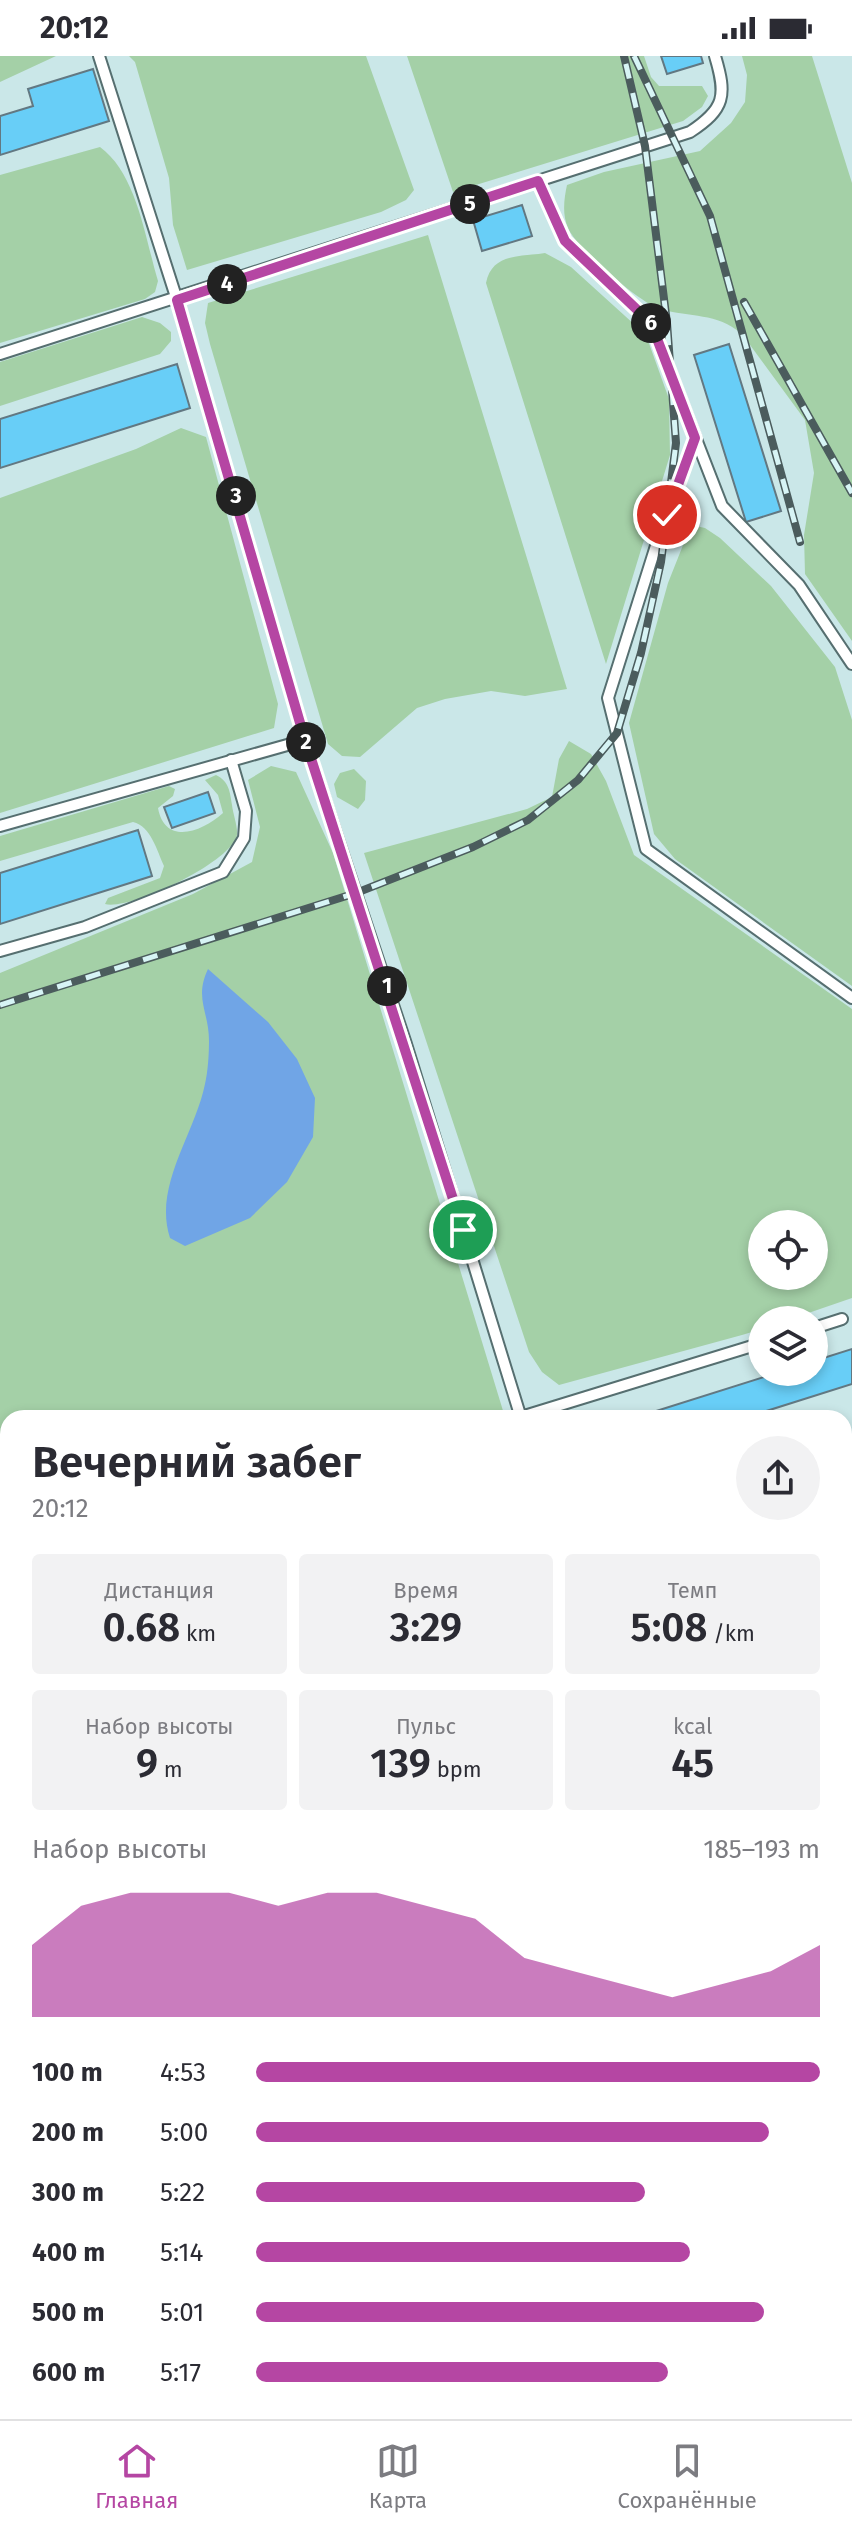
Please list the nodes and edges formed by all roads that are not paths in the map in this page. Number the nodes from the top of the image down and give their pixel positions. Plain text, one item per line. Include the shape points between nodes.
1 (99, 56) edge
2 (715, 56) edge
3 (538, 181) junction
4 (177, 300) junction
5 (0, 354) edge
6 (695, 438) junction
7 (852, 664) edge
8 (305, 740) junction
9 (231, 760) junction
10 (0, 826) edge
11 (0, 951) edge
12 (852, 998) edge
13 (842, 1319) dead end
14 (828, 1324) edge
15 (748, 1347) edge
16 (519, 1410) edge
17 (544, 1410) edge

1 - 4 lane
2 - 3 lane via 722,102 714,117 690,132
3 - 4 lane
3 - 6 lane via 565,241 651,323
4 - 5 lane
4 - 8 lane
6 - 7 lane via 722,506 799,585
6 - 12 lane via 608,698 646,849
8 - 9 lane
8 - 16 lane
9 - 10 lane
9 - 11 lane via 246,811 244,838 223,872 85,927
13 - 14 lane
15 - 17 lane

